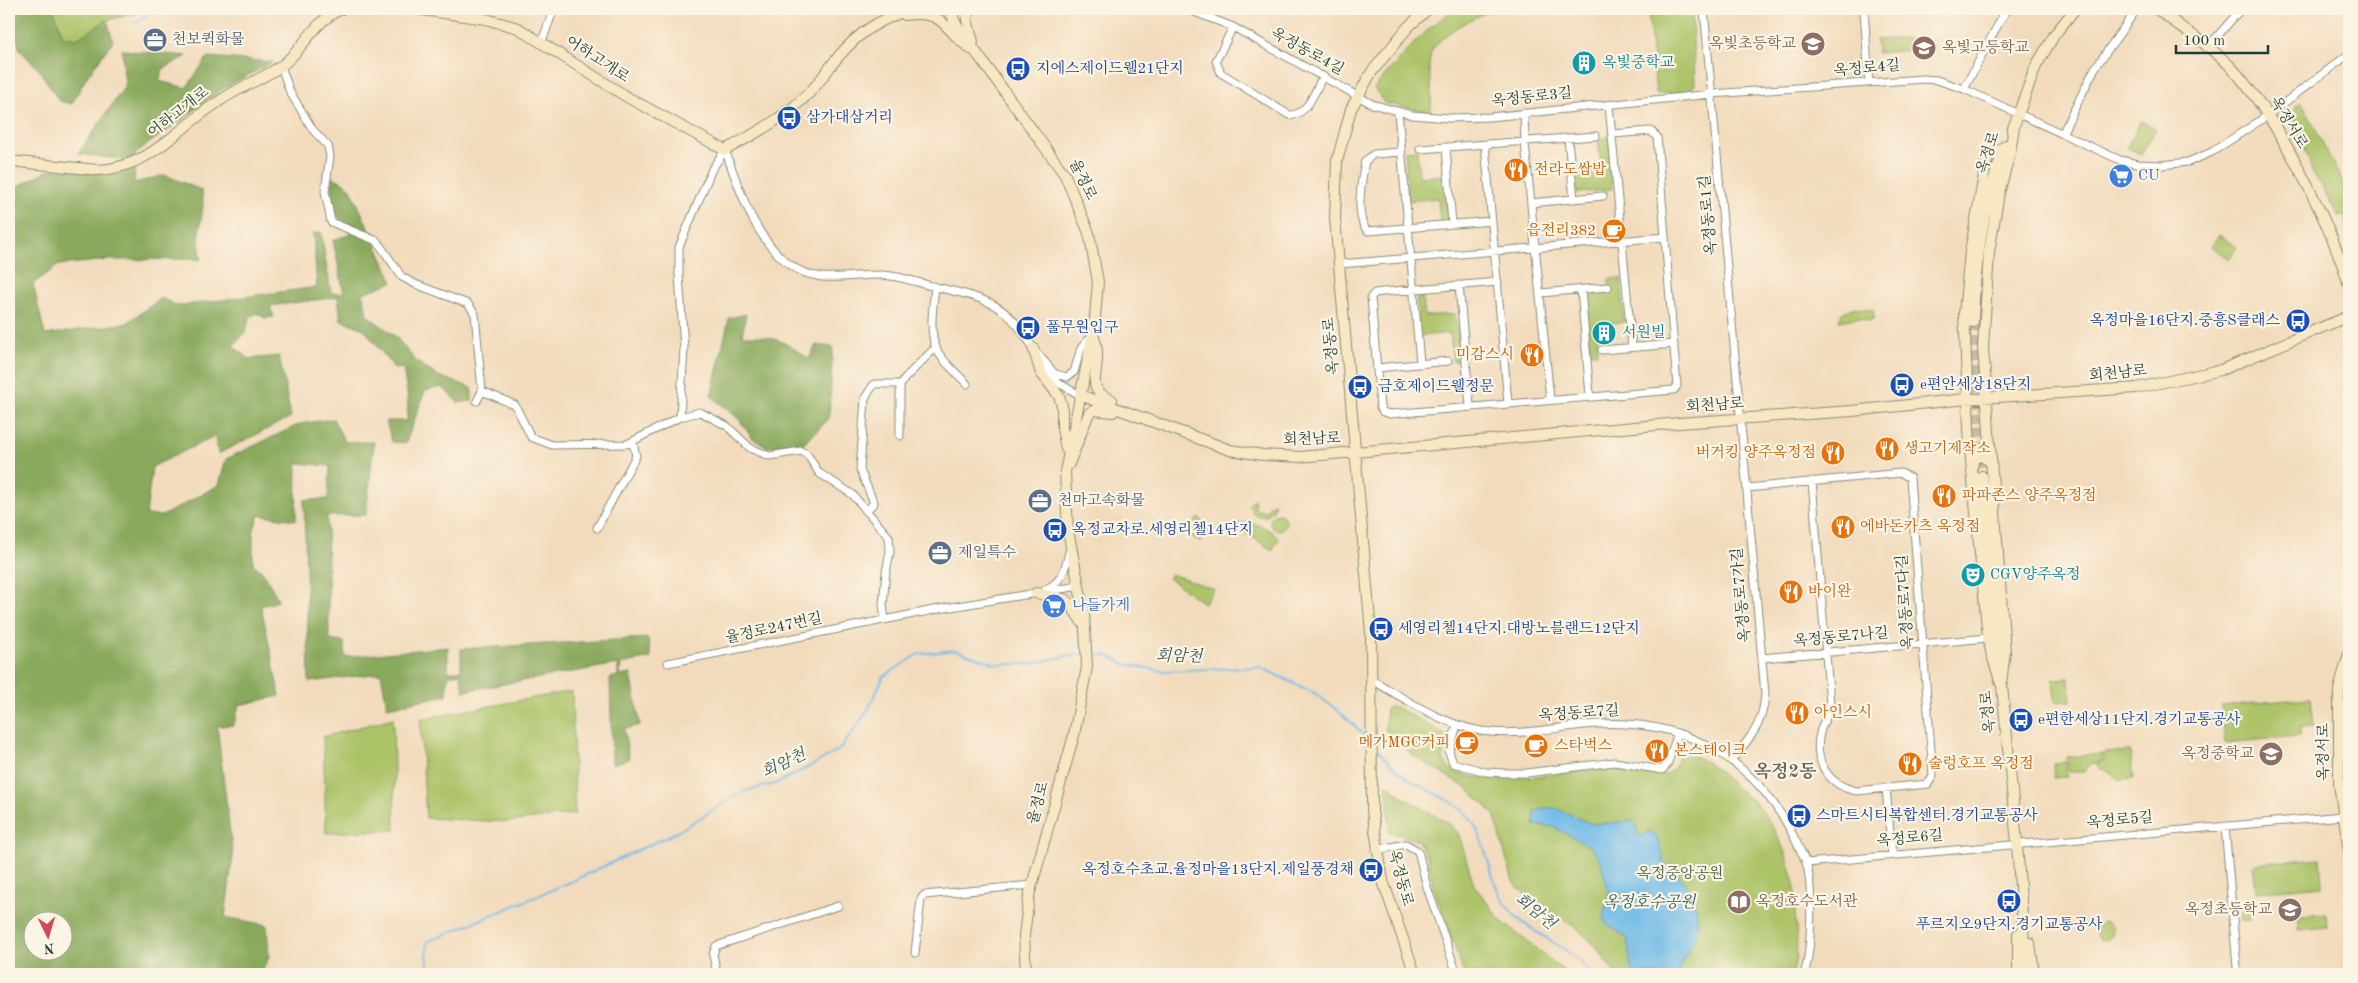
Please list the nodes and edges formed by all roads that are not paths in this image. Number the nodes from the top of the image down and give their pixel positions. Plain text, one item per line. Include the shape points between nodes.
1 (341, 9) edge
2 (416, 9) edge
3 (554, 9) edge
4 (904, 9) edge
5 (911, 9) edge
6 (949, 9) edge
7 (968, 9) edge
8 (1187, 9) edge
9 (1428, 9) edge
10 (1704, 9) edge
11 (1864, 9) edge
12 (2002, 9) edge
13 (2008, 9) edge
14 (2075, 9) edge
15 (2138, 9) edge
16 (2156, 9) edge
17 (2241, 9) edge
18 (884, 18) junction
19 (2001, 19) junction
20 (1233, 27) junction
21 (542, 41) junction
22 (2207, 48) junction
23 (978, 54) junction
24 (2349, 54) edge
25 (281, 66) junction
26 (1323, 76) junction
27 (1869, 82) junction
28 (1964, 89) junction
29 (1712, 94) junction
30 (1357, 96) junction
31 (1610, 104) junction
32 (1398, 112) junction
33 (1524, 113) junction
34 (2016, 114) junction
35 (2267, 116) junction
36 (2014, 126) junction
37 (1614, 134) junction
38 (2062, 134) junction
39 (1596, 136) dead end
40 (1568, 139) junction
41 (1525, 143) junction
42 (1485, 145) junction
43 (2006, 145) junction
44 (1446, 148) junction
45 (1420, 149) dead end
46 (725, 150) junction
47 (1401, 152) junction
48 (9, 160) edge
49 (1603, 196) dead end
50 (1574, 199) junction
51 (1532, 203) junction
52 (1492, 221) junction
53 (1452, 224) junction
54 (1407, 227) junction
55 (1664, 237) junction
56 (1623, 241) junction
57 (1537, 248) junction
58 (1496, 251) junction
59 (1410, 258) junction
60 (1340, 264) junction
61 (1498, 282) junction
62 (2349, 285) edge
63 (1459, 286) junction
64 (935, 287) junction
65 (1608, 287) dead end
66 (1412, 290) junction
67 (1581, 290) junction
68 (1540, 293) junction
69 (2349, 316) edge
70 (1973, 322) tunnel mouth
71 (1093, 334) junction
72 (1983, 336) junction
73 (1964, 337) junction
74 (1674, 344) junction
75 (936, 346) junction
76 (1632, 347) junction
77 (1033, 348) junction
78 (1602, 350) dead end
79 (1448, 361) dead end
80 (1420, 363) junction
81 (1377, 368) junction
82 (901, 384) junction
83 (967, 384) dead end
84 (482, 391) junction
85 (1080, 395) junction
86 (1590, 396) junction
87 (1986, 398) junction
88 (1550, 399) junction
89 (1966, 399) junction
90 (477, 401) dead end
91 (1508, 402) junction
92 (1470, 406) junction
93 (1130, 414) junction
94 (680, 418) junction
95 (1742, 419) junction
96 (900, 436) dead end
97 (633, 443) junction
98 (1356, 453) junction
99 (1067, 454) junction
100 (1991, 462) junction
101 (1972, 468) junction
102 (1065, 472) junction
103 (1982, 476) tunnel mouth
104 (1812, 481) junction
105 (1747, 488) junction
106 (866, 511) junction
107 (597, 528) dead end
108 (1071, 546) junction
109 (1079, 586) junction
110 (1036, 593) junction
111 (885, 620) junction
112 (1085, 627) junction
113 (1988, 638) junction
114 (1922, 644) junction
115 (2349, 652) edge
116 (1825, 653) junction
117 (1762, 658) junction
118 (668, 663) dead end
119 (1372, 680) junction
120 (2002, 684) junction
121 (1458, 725) junction
122 (1678, 733) junction
123 (1732, 760) junction
124 (1886, 788) junction
125 (2343, 816) junction
126 (2225, 826) junction
127 (2017, 843) junction
128 (1376, 850) junction
129 (2349, 851) edge
130 (1892, 855) junction
131 (1806, 863) junction
132 (1032, 885) junction
133 (838, 906) dead end
134 (2021, 911) junction
135 (916, 953) dead end
136 (2237, 968) dead end
137 (717, 974) edge
138 (1026, 974) edge
139 (1415, 974) edge
140 (1457, 974) edge
141 (1804, 974) edge
142 (2018, 974) edge
143 (2026, 974) edge
144 (2034, 974) edge

1 - 25 main road, 어하고개로 via 328,15
2 - 21 main road, 어하고개로 via 504,24
3 - 21 street
4 - 18 main road
5 - 18 main road
6 - 23 main road, 율정로
7 - 23 main road via 967,20
8 - 20 street, 옥정동로4길
9 - 30 main road, 옥정동로 via 1408,27
10 - 29 street, 옥정동로1길
11 - 27 street
12 - 19 street
13 - 19 street
14 - 34 main road, 옥정로 via 2036,66
15 - 38 street via 2095,68
16 - 22 main road, 옥정서로
17 - 22 street
18 - 23 main road via 929,14 942,20 958,40
18 - 46 main road via 860,34 800,101
19 - 28 street
20 - 26 street, 옥정동로4길
20 - 26 street via 1216,61 1221,73 1289,115 1304,111
21 - 46 main road, 어하고개로 via 598,80
22 - 35 main road, 옥정서로 via 2238,75
23 - 71 main road, 율정로 via 1065,175 1089,233 1098,282
24 - 35 street, 옥정로4길
25 - 48 main road, 어하고개로 via 215,103 141,160 111,170
25 - 84 street via 290,92 312,130 328,146 330,156 325,191 331,222 377,241 402,277 468,304 476,314
26 - 30 street, 옥정동로4길
27 - 28 street, 옥정로4길 via 1929,79
27 - 29 street, 옥정로4길
28 - 34 street, 옥정로4길
29 - 31 street, 옥정동로3길
29 - 95 street, 옥정동로1길
30 - 32 street, 옥정동로3길
30 - 60 main road, 옥정동로 via 1337,161 1336,218
31 - 33 street, 옥정동로3길
31 - 37 street
32 - 33 street, 옥정동로3길 via 1449,118
32 - 47 street
33 - 41 street
34 - 36 main road, 옥정로
34 - 38 street, 옥정로4길
35 - 38 street, 옥정로4길 via 2212,152 2188,162 2162,165 2120,160
35 - 62 main road, 옥정서로 via 2323,220
36 - 43 main road, 옥정로
36 - 72 main road via 1989,252
37 - 55 street via 1644,131 1657,137
37 - 56 street
39 - 40 street
40 - 41 street
40 - 50 street
41 - 42 street
41 - 51 street
42 - 44 street
42 - 52 street
43 - 70 main road, 옥정로 via 1986,214 1975,278
43 - 73 main road via 1987,159 1970,252
44 - 45 street
44 - 53 street
46 - 64 street via 756,226 775,252 791,266 826,278 887,275
46 - 94 street via 712,169 679,246 684,348
47 - 54 street
47 - 54 street via 1374,154 1365,161 1360,216 1368,231
49 - 50 street
50 - 51 street
51 - 57 street
52 - 53 street
52 - 58 street
53 - 54 street
54 - 59 street
55 - 56 street
55 - 74 street
56 - 57 street
56 - 76 street
57 - 58 street
57 - 68 street
58 - 59 street
58 - 61 street
59 - 60 street
59 - 66 street
60 - 98 main road, 옥정동로
61 - 63 street
61 - 91 street
63 - 66 street
63 - 92 street
64 - 75 street
64 - 77 street via 973,296 997,306 1018,323
65 - 67 street
66 - 80 street
66 - 81 street via 1375,293 1371,297
67 - 68 street
67 - 86 street
68 - 88 street
69 - 87 main road, 회천남로 via 2229,367 2189,378 2136,388
71 - 77 street via 1081,348 1074,372 1067,376 1055,374
71 - 85 main road, 율정로
71 - 93 main road via 1098,353 1096,390
72 - 73 main road via 1978,343 1971,345
72 - 87 main road
73 - 89 main road
74 - 76 street
74 - 86 street via 1678,386 1674,390
75 - 82 street
75 - 83 street via 943,359
76 - 78 street
77 - 85 street via 1053,380
77 - 99 main road via 1041,373 1059,396
79 - 80 street
80 - 81 street
81 - 92 street via 1380,407 1384,412
82 - 96 street
82 - 106 street via 874,384 865,398 860,472 874,501
84 - 90 street
84 - 97 street via 515,405 531,437 542,442 552,445
85 - 93 main road, 회천남로
85 - 99 main road, 율정로
86 - 88 street
87 - 89 main road, 회천남로
87 - 100 main road
88 - 91 street
89 - 95 main road, 회천남로
89 - 101 main road
91 - 92 street
93 - 98 main road, 회천남로 via 1230,450 1298,457
93 - 102 main road via 1095,410 1089,413
94 - 97 street
94 - 106 street via 700,412 727,426 750,448 769,456 801,451 807,454 819,473 848,491
95 - 98 main road, 회천남로
95 - 105 street, 옥정동로7가길
97 - 107 street via 636,456
98 - 119 main road, 옥정동로
99 - 102 main road, 율정로
100 - 101 main road via 1980,455 1974,459
100 - 120 main road via 2005,651
101 - 113 main road
102 - 108 main road, 율정로 via 1066,516
103 - 120 main road, 옥정로
104 - 105 street, 옥정동로7다길
104 - 114 street, 옥정동로7다길 via 1901,473 1910,478
104 - 116 street
105 - 117 street, 옥정동로7가길
106 - 111 street via 890,540 883,605
108 - 109 main road, 율정로
108 - 110 street via 1058,581
109 - 110 street, 율정로247번길
109 - 112 main road, 율정로
110 - 111 street, 율정로247번길
110 - 112 main road via 1067,600
111 - 118 street, 율정로247번길
112 - 132 main road, 율정로 via 1087,667 1084,693
113 - 114 street, 옥정동로7나길
113 - 120 main road
114 - 116 street, 옥정동로7나길
114 - 124 street, 옥정동로7다길 via 1933,779 1925,785
115 - 125 main road, 옥정서로 via 2339,690 2339,784
116 - 117 street, 옥정동로7나길
116 - 124 street via 1830,708 1820,733 1820,760 1831,779 1847,789
117 - 123 street, 옥정동로7가길 via 1764,710 1754,734
119 - 121 street, 옥정동로7길
119 - 128 main road, 옥정동로 via 1370,786
120 - 127 main road, 옥정로
121 - 122 street, 옥정동로7길 via 1502,732 1615,724 1654,727
121 - 122 street via 1449,752 1453,763 1486,772 1505,773 1614,762 1662,770 1667,766
122 - 123 street, 옥정동로7길 via 1713,747
123 - 131 street, 옥정동로7길 via 1775,804
124 - 130 street
125 - 126 street, 옥정로5길
125 - 129 main road, 옥정서로
126 - 127 street, 옥정로5길
126 - 136 street
127 - 130 street, 옥정로6길
127 - 134 main road, 옥정로
128 - 139 main road, 옥정동로 via 1383,881
128 - 140 street via 1406,844 1418,851
130 - 131 street, 옥정로6길
131 - 141 street, 옥정동로7길 via 1810,946
132 - 135 street via 924,895
132 - 138 main road, 율정로 via 1025,928
133 - 137 street via 716,946 713,955
134 - 142 main road via 2017,941
134 - 143 main road, 옥정로
134 - 144 main road via 2028,931

